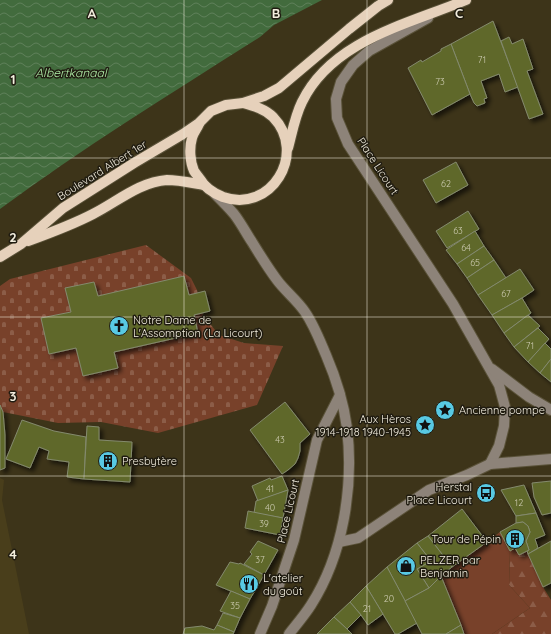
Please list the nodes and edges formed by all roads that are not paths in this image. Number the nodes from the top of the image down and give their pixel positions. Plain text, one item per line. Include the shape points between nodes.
1 (388, 0) edge
2 (466, 0) edge
3 (444, 9) junction
4 (243, 103) junction
5 (199, 123) junction
6 (287, 152) junction
7 (204, 185) junction
8 (216, 194) junction
9 (21, 244) junction
10 (0, 257) edge
11 (488, 365) junction
12 (340, 396) junction
13 (551, 410) edge
14 (551, 459) edge
15 (490, 464) junction
16 (339, 542) junction
17 (260, 634) edge
18 (288, 634) edge

1 - 4 main road, Boulevard Albert 1er via 348,29 279,88
2 - 3 main road, Boulevard Albert 1er
3 - 6 main road, Boulevard Albert 1er via 392,28 362,43 326,70 301,103
3 - 11 street, Place Licourt via 369,51 353,65 341,82 336,99 337,118 348,144 453,304
4 - 5 main road, Boulevard Albert 1er via 226,105 211,111
4 - 6 main road, Boulevard Albert 1er via 259,108 273,117 282,129
5 - 7 main road, Boulevard Albert 1er via 192,138 190,155 194,171
5 - 9 main road, Boulevard Albert 1er via 63,208
6 - 8 main road, Boulevard Albert 1er via 282,174 260,195 246,199 230,199
7 - 8 main road, Boulevard Albert 1er
7 - 9 main road, Boulevard Albert 1er via 167,180 153,183 73,224
8 - 12 street via 234,214 277,280 305,311 330,365
9 - 10 main road, Boulevard Albert 1er
11 - 13 street, Place Licourt via 529,398
11 - 15 street, Place Licourt via 499,385 504,407 504,426 499,446
12 - 16 street via 347,426 349,464 346,510
12 - 17 street, Place Licourt via 317,440 294,540
14 - 15 street
15 - 16 street via 429,490 358,538
16 - 18 street via 319,592 301,620

